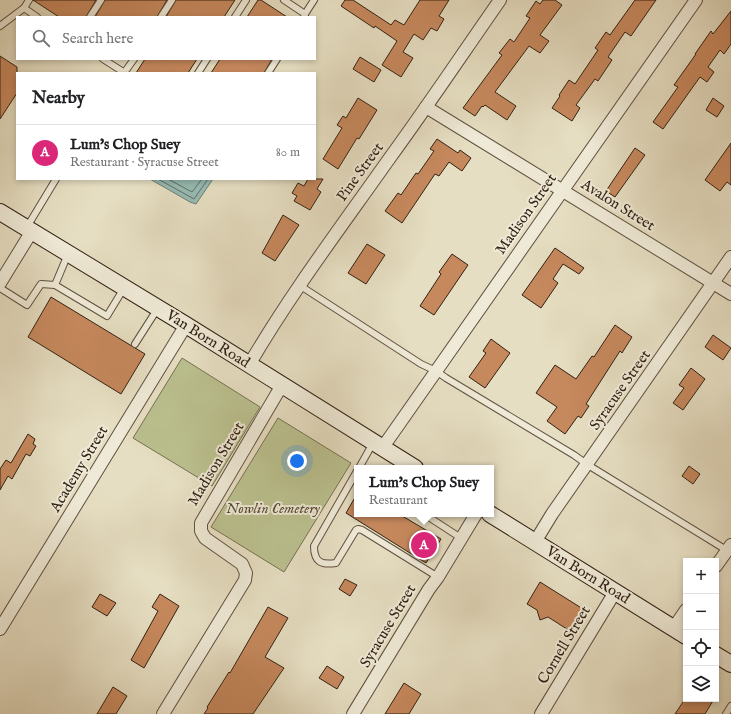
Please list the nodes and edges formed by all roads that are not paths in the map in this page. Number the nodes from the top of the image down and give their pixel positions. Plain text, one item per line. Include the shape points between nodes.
1 (29, 0) edge
2 (101, 0) edge
3 (172, 0) edge
4 (246, 0) edge
5 (284, 0) edge
6 (314, 0) edge
7 (500, 0) edge
8 (696, 0) edge
9 (24, 8) junction
10 (36, 16) edge
11 (91, 16) edge
12 (162, 16) edge
13 (236, 16) edge
14 (304, 16) edge
15 (0, 26) edge
16 (105, 60) edge
17 (133, 60) edge
18 (206, 60) edge
19 (276, 60) edge
20 (123, 72) edge
21 (126, 72) edge
22 (199, 72) edge
23 (269, 72) edge
24 (426, 107) junction
25 (55, 180) edge
26 (563, 190) junction
27 (0, 212) edge
28 (29, 230) junction
29 (68, 254) junction
30 (731, 257) edge
31 (0, 283) edge
32 (714, 283) junction
33 (299, 284) junction
34 (55, 285) junction
35 (0, 288) edge
36 (124, 288) junction
37 (731, 294) edge
38 (158, 308) junction
39 (186, 325) junction
40 (135, 344) dead end
41 (249, 365) junction
42 (436, 371) junction
43 (282, 385) junction
44 (378, 445) junction
45 (361, 465) edge
46 (411, 465) edge
47 (588, 465) junction
48 (354, 476) edge
49 (494, 516) edge
50 (429, 517) edge
51 (474, 517) edge
52 (461, 538) junction
53 (535, 542) junction
54 (730, 549) edge
55 (719, 562) edge
56 (438, 577) junction
57 (615, 592) junction
58 (683, 622) edge
59 (0, 629) edge
60 (680, 633) edge
61 (719, 657) edge
62 (731, 664) edge
63 (731, 706) edge
64 (163, 714) edge
65 (353, 714) edge
66 (541, 714) edge
67 (726, 714) edge

1 - 9 lane
2 - 11 lane
3 - 12 lane
4 - 13 lane
5 - 14 lane
6 - 14 lane
7 - 24 street, Pine Street
8 - 26 street, Madison Street
9 - 10 lane
9 - 15 lane
16 - 20 lane
17 - 21 lane
18 - 22 lane
19 - 23 lane
24 - 26 street, Avalon Street
24 - 33 street, Pine Street
25 - 28 lane
26 - 32 street, Avalon Street
26 - 42 street, Madison Street
27 - 28 main road, Van Born Road
28 - 29 main road, Van Born Road
28 - 31 street
29 - 34 lane
29 - 36 main road, Van Born Road
30 - 32 street, Syracuse Street
32 - 37 street, Avalon Street
32 - 47 street, Syracuse Street
33 - 41 street, Pine Street
33 - 42 lane
34 - 35 lane via 41,284 27,305
34 - 36 lane via 107,316
36 - 38 main road, Van Born Road
38 - 39 main road, Van Born Road
38 - 40 lane
39 - 41 main road, Van Born Road
39 - 59 street, Academy Street
41 - 43 main road, Van Born Road
42 - 44 street, Madison Street
42 - 47 lane
43 - 44 main road, Van Born Road
43 - 64 street, Madison Street via 201,523 201,531 205,538 242,564 246,573 245,580
44 - 45 lane
44 - 46 main road, Van Born Road
47 - 53 street, Syracuse Street
47 - 54 lane
48 - 56 lane via 314,546 314,554 318,560 324,564 336,563 358,529
49 - 53 main road, Van Born Road
50 - 52 lane
51 - 52 street, Syracuse Street
52 - 56 street, Syracuse Street
53 - 57 main road, Van Born Road
54 - 55 street
56 - 65 street, Syracuse Street
57 - 60 main road, Van Born Road
57 - 66 street, Cornell Street
58 - 60 street
61 - 62 main road
63 - 67 lane

